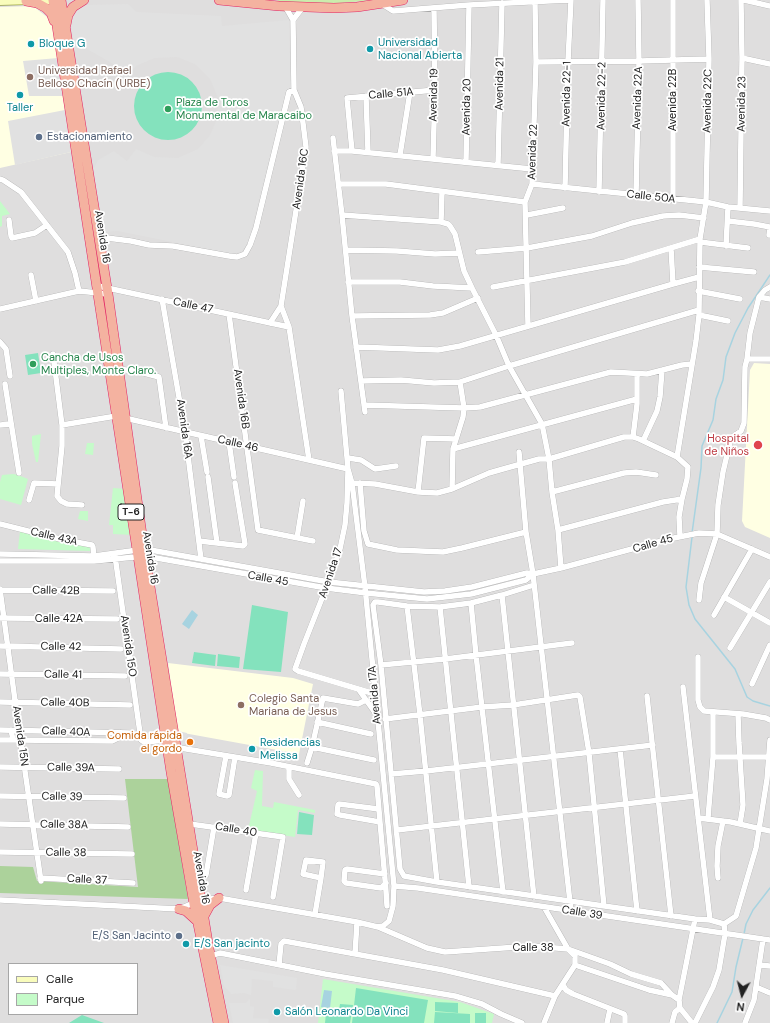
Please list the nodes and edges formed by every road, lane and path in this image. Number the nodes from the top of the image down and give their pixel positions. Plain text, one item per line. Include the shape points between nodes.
1 (53, 0) edge
2 (61, 0) edge
3 (66, 0) edge
4 (84, 0) edge
5 (219, 0) edge
6 (270, 0) edge
7 (403, 0) edge
8 (568, 0) edge
9 (571, 0) edge
10 (603, 0) edge
11 (638, 0) edge
12 (673, 0) edge
13 (707, 0) edge
14 (742, 0) edge
15 (0, 1) edge
16 (26, 1) edge
17 (384, 2) edge
18 (535, 2) junction
19 (502, 3) junction
20 (469, 5) junction
21 (282, 6) junction
22 (770, 6) edge
23 (303, 7) junction
24 (434, 8) junction
25 (293, 20) junction
26 (62, 30) junction
27 (742, 58) junction
28 (673, 59) junction
29 (709, 59) junction
30 (568, 61) junction
31 (603, 61) junction
32 (639, 61) junction
33 (536, 62) junction
34 (770, 64) edge
35 (294, 90) junction
36 (435, 90) junction
37 (410, 92) junction
38 (366, 96) junction
39 (332, 138) dead end
40 (334, 151) junction
41 (352, 151) junction
42 (368, 152) junction
43 (400, 155) junction
44 (433, 158) junction
45 (466, 162) junction
46 (498, 165) junction
47 (532, 169) junction
48 (0, 179) edge
49 (339, 184) junction
50 (532, 184) junction
51 (565, 188) junction
52 (442, 192) junction
53 (599, 192) junction
54 (636, 196) junction
55 (672, 200) junction
56 (526, 202) junction
57 (706, 202) junction
58 (728, 206) junction
59 (740, 207) junction
60 (563, 208) dead end
61 (770, 211) edge
62 (342, 215) junction
63 (527, 215) junction
64 (704, 218) junction
65 (8, 220) dead end
66 (728, 221) junction
67 (441, 222) junction
68 (47, 225) junction
69 (770, 228) edge
70 (769, 235) dead end
71 (99, 238) junction
72 (700, 241) junction
73 (726, 246) junction
74 (527, 248) junction
75 (672, 248) junction
76 (748, 248) dead end
77 (346, 250) junction
78 (478, 252) dead end
79 (459, 253) junction
80 (699, 268) junction
81 (754, 272) dead end
82 (31, 275) dead end
83 (699, 278) junction
84 (528, 281) junction
85 (348, 282) junction
86 (673, 284) junction
87 (493, 287) dead end
88 (770, 287) edge
89 (472, 288) junction
90 (103, 290) junction
91 (79, 291) junction
92 (698, 291) junction
93 (759, 297) junction
94 (478, 298) junction
95 (162, 299) junction
96 (740, 299) dead end
97 (770, 299) edge
98 (36, 301) junction
99 (281, 306) junction
100 (0, 309) edge
101 (699, 313) junction
102 (230, 314) junction
103 (352, 316) junction
104 (728, 321) dead end
105 (270, 323) junction
106 (528, 326) junction
107 (289, 327) junction
108 (496, 335) junction
109 (0, 342) edge
110 (356, 347) junction
111 (53, 354) dead end
112 (747, 359) junction
113 (770, 359) edge
114 (692, 364) junction
115 (509, 366) junction
116 (119, 369) junction
117 (662, 370) junction
118 (637, 374) junction
119 (10, 376) dead end
120 (361, 381) junction
121 (460, 382) junction
122 (5, 384) dead end
123 (341, 391) dead end
124 (524, 394) junction
125 (637, 399) junction
126 (364, 405) junction
127 (464, 408) junction
128 (365, 412) dead end
129 (116, 416) junction
130 (127, 419) junction
131 (11, 424) junction
132 (542, 424) junction
133 (0, 425) edge
134 (62, 425) junction
135 (166, 428) junction
136 (185, 432) junction
137 (201, 436) junction
138 (633, 437) junction
139 (456, 439) junction
140 (643, 441) junction
141 (228, 442) junction
142 (247, 446) junction
143 (453, 449) junction
144 (519, 452) dead end
145 (677, 457) junction
146 (348, 458) junction
147 (549, 459) junction
148 (309, 460) junction
149 (521, 465) junction
150 (396, 466) dead end
151 (348, 469) junction
152 (19, 473) dead end
153 (656, 475) dead end
154 (234, 476) dead end
155 (235, 483) dead end
156 (352, 483) junction
157 (360, 483) junction
158 (58, 484) junction
159 (452, 489) junction
160 (418, 492) junction
161 (552, 492) junction
162 (682, 499) junction
163 (29, 500) dead end
164 (303, 501) dead end
165 (82, 505) dead end
166 (0, 524) edge
167 (558, 530) junction
168 (526, 532) junction
169 (717, 534) junction
170 (680, 536) junction
171 (297, 538) junction
172 (199, 541) junction
173 (313, 541) dead end
174 (217, 543) junction
175 (752, 549) junction
176 (115, 553) junction
177 (141, 553) junction
178 (0, 554) edge
179 (770, 557) edge
180 (94, 558) junction
181 (116, 559) junction
182 (201, 559) junction
183 (0, 561) edge
184 (561, 568) junction
185 (533, 574) junction
186 (328, 582) junction
187 (770, 582) edge
188 (534, 585) junction
189 (365, 587) junction
190 (326, 588) junction
191 (0, 590) edge
192 (113, 591) dead end
193 (366, 593) junction
194 (502, 595) junction
195 (724, 597) junction
196 (699, 600) dead end
197 (471, 602) junction
198 (407, 606) junction
199 (440, 607) junction
200 (751, 613) junction
201 (714, 615) dead end
202 (2, 618) edge
203 (117, 619) dead end
204 (770, 623) edge
205 (572, 643) dead end
206 (770, 645) edge
207 (0, 646) edge
208 (8, 646) junction
209 (542, 648) junction
210 (730, 648) dead end
211 (121, 649) dead end
212 (508, 652) junction
213 (476, 655) junction
214 (698, 657) dead end
215 (445, 659) junction
216 (413, 662) junction
217 (381, 665) junction
218 (0, 674) edge
219 (11, 674) junction
220 (125, 676) dead end
221 (752, 684) dead end
222 (683, 688) dead end
223 (359, 690) junction
224 (375, 694) junction
225 (647, 696) dead end
226 (366, 700) junction
227 (547, 700) junction
228 (0, 702) edge
229 (15, 702) junction
230 (130, 705) dead end
231 (513, 705) junction
232 (482, 707) junction
233 (451, 711) junction
234 (713, 712) junction
235 (376, 714) junction
236 (738, 714) junction
237 (420, 715) junction
238 (385, 719) junction
239 (770, 720) edge
240 (317, 722) junction
241 (0, 730) edge
242 (11, 730) junction
243 (19, 730) junction
244 (73, 732) junction
245 (121, 733) junction
246 (130, 733) dead end
247 (371, 734) dead end
248 (0, 740) edge
249 (13, 740) junction
250 (21, 740) junction
251 (73, 740) junction
252 (770, 740) edge
253 (177, 743) junction
254 (167, 744) junction
255 (653, 745) junction
256 (312, 747) junction
257 (620, 749) junction
258 (589, 753) junction
259 (226, 756) junction
260 (554, 756) junction
261 (235, 757) junction
262 (713, 757) junction
263 (740, 757) junction
264 (769, 757) edge
265 (374, 760) dead end
266 (519, 761) junction
267 (306, 763) dead end
268 (488, 764) junction
269 (0, 767) edge
270 (289, 767) junction
271 (24, 768) junction
272 (456, 768) junction
273 (118, 769) dead end
274 (426, 772) junction
275 (391, 774) junction
276 (222, 778) junction
277 (231, 780) junction
278 (299, 795) dead end
279 (0, 796) edge
280 (29, 796) junction
281 (695, 796) junction
282 (124, 798) dead end
283 (659, 800) junction
284 (626, 804) junction
285 (379, 808) junction
286 (595, 808) junction
287 (560, 812) junction
288 (525, 815) junction
289 (698, 818) junction
290 (708, 818) junction
291 (494, 819) junction
292 (723, 821) junction
293 (380, 822) junction
294 (463, 822) junction
295 (0, 824) edge
296 (190, 824) junction
297 (740, 824) junction
298 (33, 825) junction
299 (431, 826) junction
300 (128, 827) dead end
301 (214, 827) junction
302 (760, 829) junction
303 (397, 830) junction
304 (770, 831) edge
305 (256, 833) junction
306 (0, 852) edge
307 (37, 852) junction
308 (132, 854) dead end
309 (385, 874) junction
310 (206, 875) dead end
311 (321, 878) dead end
312 (718, 878) dead end
313 (41, 880) joint
314 (437, 882) junction
315 (133, 883) dead end
316 (386, 883) junction
317 (394, 886) junction
318 (469, 887) junction
319 (246, 890) dead end
320 (503, 892) junction
321 (273, 897) dead end
322 (534, 897) junction
323 (219, 898) junction
324 (0, 900) edge
325 (198, 902) junction
326 (570, 902) junction
327 (386, 906) dead end
328 (604, 906) junction
329 (544, 907) junction
330 (179, 909) junction
331 (571, 911) junction
332 (637, 911) junction
333 (315, 914) junction
334 (671, 916) junction
335 (201, 919) junction
336 (695, 919) junction
337 (710, 920) junction
338 (357, 922) junction
339 (724, 924) junction
340 (378, 927) junction
341 (692, 929) junction
342 (725, 934) junction
343 (763, 939) junction
344 (770, 940) edge
345 (568, 948) junction
346 (355, 954) junction
347 (211, 956) junction
348 (279, 965) junction
349 (575, 965) junction
350 (759, 965) junction
351 (770, 966) edge
352 (563, 985) junction
353 (756, 988) junction
354 (770, 993) edge
355 (672, 995) junction
356 (555, 996) junction
357 (679, 1000) junction
358 (680, 1008) junction
359 (610, 1009) junction
360 (747, 1022) edge
361 (218, 1023) edge
362 (224, 1023) edge
363 (522, 1023) edge
364 (544, 1023) edge
365 (607, 1023) edge
366 (625, 1023) edge
367 (672, 1023) edge
368 (692, 1023) edge
369 (695, 1023) edge

1 - 2 highway
1 - 16 main road
1 - 26 highway, Avenida 16 / T-6
2 - 3 highway
2 - 26 highway, Avenida 16 / T-6
4 - 26 highway via 68,15
5 - 21 highway
6 - 21 highway
7 - 17 highway
8 - 18 street
9 - 30 street, Avenida 22-1
10 - 31 street, Avenida 22-2
11 - 32 street, Avenida 22A
12 - 28 street, Avenida 22B
13 - 29 street, Avenida 22C
14 - 22 street
14 - 27 street, Avenida 23
15 - 16 main road
16 - 26 highway via 46,8
17 - 23 highway via 334,8
17 - 24 street via 393,11
18 - 19 street
18 - 33 street, Avenida 22
19 - 20 street
19 - 46 street, Avenida 21
20 - 24 street
20 - 45 street, Avenida 20
21 - 23 highway
21 - 25 street, Avenida 16C
23 - 25 street
24 - 36 street, Avenida 19
25 - 35 street, Avenida 16C
26 - 71 highway, Avenida 16 / T-6
26 - 90 highway, Avenida 16 / T-6
27 - 34 street
27 - 59 street, Avenida 23
28 - 29 street
28 - 32 street
28 - 55 street, Avenida 22B
29 - 57 street, Avenida 22C
30 - 31 street
30 - 33 street
30 - 51 street, Avenida 22-1
31 - 32 street
31 - 53 street, Avenida 22-2
32 - 54 street, Avenida 22A
33 - 47 street, Avenida 22
35 - 71 street via 289,92 256,228 245,254 237,257 173,246
35 - 99 street, Avenida 16C via 301,107 306,147
36 - 37 street, Calle 51A
36 - 44 street, Avenida 19
37 - 38 street, Calle 51A
37 - 43 street
38 - 41 street, Calle 51A via 347,99
38 - 42 street
39 - 40 street
40 - 41 street
40 - 49 street
41 - 42 street
42 - 43 street
43 - 44 street
44 - 45 street
45 - 46 street
46 - 47 street
47 - 50 street, Avenida 22
48 - 68 street via 21,192
49 - 52 street via 386,184
49 - 62 street
50 - 51 street, Calle 50A
50 - 56 street, Avenida 22
51 - 53 street, Calle 50A
52 - 56 street
52 - 67 street
53 - 54 street, Calle 50A
54 - 55 street, Calle 50A
55 - 57 street, Calle 50A
56 - 63 street, Avenida 22
57 - 58 street, Calle 50A
57 - 64 street, Avenida 22C
58 - 59 street, Calle 50A
58 - 66 street
59 - 61 street, Calle 50A
60 - 63 street
62 - 67 street
62 - 77 street
63 - 74 street, Avenida 22
64 - 72 street, Avenida 22C
64 - 74 street via 663,216 592,236
65 - 68 street via 11,236 15,239 36,233
66 - 69 street
66 - 73 street
67 - 79 street via 448,224 455,234
68 - 91 street via 68,252
69 - 70 street
71 - 90 highway, Avenida 16 / T-6
72 - 73 street
72 - 75 street
72 - 80 street, Avenida 22C
73 - 76 street
74 - 78 street
74 - 84 street, Avenida 22
75 - 84 street via 625,262
75 - 86 street
77 - 79 street
77 - 85 street
79 - 89 street
80 - 81 street
80 - 83 street, Avenida 22C
82 - 98 street
83 - 86 street
83 - 92 street, Avenida 22C
84 - 87 street
84 - 106 street, Avenida 22
85 - 89 street via 400,282
85 - 103 street
86 - 106 street
88 - 93 street
89 - 94 street
90 - 91 street, Calle 47
90 - 95 street, Calle 47
90 - 116 highway, Avenida 16 / T-6
90 - 129 highway, Avenida 16 / T-6
91 - 98 street
92 - 96 street
92 - 101 street, Avenida 22C
93 - 97 street
93 - 112 street
94 - 103 street via 443,313 430,315
94 - 108 street
95 - 102 street, Calle 47
95 - 136 street, Avenida 16A
98 - 100 street
99 - 105 street
99 - 107 street
101 - 104 street
101 - 114 street, Avenida 22C
101 - 115 street
102 - 105 street, Calle 47
102 - 142 street, Avenida 16B
103 - 110 street
105 - 107 street, Calle 47
106 - 108 street
107 - 148 street
108 - 110 street via 438,350
108 - 115 street
109 - 119 street via 6,349
110 - 120 street
111 - 134 street
112 - 113 street
112 - 169 street via 744,424 731,438 718,505
114 - 117 street
114 - 145 street, Avenida 22C
115 - 121 street
115 - 124 street
116 - 130 highway, Avenida 16 / T-6
116 - 135 street via 159,377
117 - 118 street
117 - 140 street via 660,397
118 - 124 street via 611,372
118 - 125 street
120 - 121 street
120 - 126 street
121 - 127 street
122 - 131 street
123 - 146 street
124 - 127 street via 480,407
124 - 132 street
125 - 132 street
125 - 138 street
126 - 127 street
126 - 128 street
127 - 139 street
129 - 130 street, Calle 46
129 - 134 street
129 - 177 highway, Avenida 16 / T-6
130 - 135 street, Calle 46
130 - 177 highway, Avenida 16 / T-6
131 - 133 street
131 - 152 street
132 - 143 street
132 - 147 street
134 - 158 street
135 - 136 street, Calle 46
136 - 137 street, Calle 46
136 - 172 street, Avenida 16A
137 - 141 street, Calle 46
137 - 174 street
138 - 140 street
138 - 147 street via 624,437
139 - 143 street
139 - 160 street via 424,438
140 - 145 street
141 - 142 street, Calle 46
141 - 154 street
142 - 148 street, Calle 46
142 - 171 street, Avenida 16B via 258,528 260,531
143 - 159 street
144 - 149 street
145 - 162 street via 688,467
146 - 150 street via 361,460 375,469
146 - 151 street
147 - 149 street via 539,459
147 - 161 street
148 - 151 street, Calle 46
149 - 159 street via 489,473
149 - 168 street
151 - 156 street, Avenida 17A
151 - 186 street, Avenida 17 via 345,525 340,549
153 - 161 street via 624,473
155 - 174 street via 245,544 243,546
156 - 157 street
156 - 189 street, Avenida 17A
157 - 160 street
157 - 168 street via 364,531 368,544 397,550 443,552
158 - 163 street via 34,484
158 - 165 street via 58,498 68,504
159 - 160 street via 437,493
161 - 167 street
162 - 167 street
162 - 170 street via 679,517
164 - 171 street
166 - 180 street, Calle 43A via 92,545
167 - 184 street
168 - 185 street
169 - 170 street, Calle 45
169 - 175 street, Calle 45
169 - 196 street via 701,583
170 - 184 street, Calle 45
171 - 173 street
172 - 174 street
172 - 182 street, Avenida 16A
175 - 179 street, Calle 45
175 - 195 street
176 - 177 street, Calle 45
176 - 180 street, Calle 45
176 - 181 street, Avenida 15O
177 - 181 street, Calle 45
177 - 182 street, Calle 45
177 - 190 street, Calle 45
177 - 253 highway, Avenida 16 / T-6
177 - 254 highway, Avenida 16 / T-6
178 - 180 street, Calle 45
180 - 181 street, Calle 45
180 - 183 street, Calle 45
181 - 254 street, Avenida 15O via 141,740
182 - 186 street, Calle 45
184 - 185 street, Calle 45
185 - 188 street
185 - 189 street, Calle 45 via 527,573 445,591 424,592
185 - 193 street, Calle 45 via 526,580 458,596 427,599
186 - 189 street, Calle 45
186 - 190 street, Avenida 17
187 - 200 street
188 - 194 street
188 - 209 street
189 - 193 street, Avenida 17A
190 - 193 street, Calle 45
190 - 223 street, Avenida 17 via 295,668
191 - 192 street, Calle 42B
191 - 202 street, Avenida 15N
193 - 224 street, Avenida 17A
194 - 197 street
194 - 212 street
195 - 200 street
195 - 201 street
197 - 199 street
197 - 213 street
198 - 199 street
198 - 216 street
198 - 217 street via 378,602 373,605
199 - 215 street
200 - 204 street
200 - 210 street
202 - 203 street, Calle 42A
202 - 208 street, Avenida 15N
205 - 209 street
206 - 221 street
207 - 208 street, Calle 42
208 - 211 street, Calle 42
208 - 219 street, Avenida 15N
209 - 212 street
209 - 227 street
212 - 213 street
212 - 231 street
213 - 215 street
213 - 232 street
214 - 234 street via 698,700 704,711
215 - 216 street
215 - 233 street
216 - 217 street
216 - 237 street
217 - 238 street
218 - 219 street, Calle 41
219 - 220 street, Calle 41
219 - 229 street, Avenida 15N
222 - 281 street
223 - 224 street
223 - 226 street
224 - 235 street, Avenida 17A
225 - 255 street
226 - 235 street
226 - 240 street via 358,704 323,698
227 - 231 street
227 - 258 street via 578,695 580,697
227 - 260 street
228 - 229 street, Calle 40B
229 - 230 street, Calle 40B
229 - 243 street, Avenida 15N
231 - 232 street
231 - 266 street
232 - 233 street
232 - 268 street
233 - 237 street
233 - 272 street
234 - 236 street
234 - 262 street
235 - 317 street, Avenida 17A
236 - 239 street
236 - 263 street
237 - 238 street
237 - 274 street
238 - 275 street
240 - 247 street
240 - 256 street
241 - 242 street, Calle 40A
242 - 243 street, Calle 40A
242 - 249 street
243 - 244 street, Calle 40A
243 - 250 street, Avenida 15N
244 - 245 street, Calle 40A
244 - 251 street
245 - 246 street, Calle 40A
245 - 251 street, Calle 40A via 112,741
248 - 249 street
249 - 250 street, Calle 40A
250 - 251 street, Calle 40A
250 - 271 street, Avenida 15N
252 - 264 street
253 - 254 street
253 - 259 street
253 - 296 highway, Avenida 16 / T-6
254 - 325 highway, Avenida 16 / T-6
255 - 257 street
255 - 283 street
256 - 265 street
256 - 267 street
257 - 258 street
257 - 284 street
258 - 260 street
258 - 286 street
259 - 261 street
259 - 276 street
260 - 266 street
260 - 287 street
261 - 270 street
261 - 277 street
262 - 263 street
262 - 290 street
263 - 264 street
263 - 297 street via 743,805
264 - 302 street
266 - 268 street
266 - 288 street
268 - 272 street
268 - 291 street
269 - 271 street, Calle 39A
270 - 278 street via 289,779
270 - 285 street via 376,784
271 - 273 street, Calle 39A
271 - 280 street, Avenida 15N
272 - 274 street
272 - 294 street
274 - 275 street
274 - 299 street
275 - 303 street
276 - 277 street
276 - 277 street via 220,795 228,796
279 - 280 street, Calle 39
280 - 282 street, Calle 39
280 - 298 street, Avenida 15N
281 - 283 street
281 - 289 street
283 - 284 street
283 - 334 street
284 - 286 street
284 - 332 street
285 - 293 street
285 - 293 street via 339,804 337,814
286 - 287 street
286 - 328 street
287 - 288 street
287 - 326 street
288 - 291 street
288 - 322 street
289 - 290 street
289 - 337 street
290 - 292 street
291 - 294 street
291 - 320 street
292 - 297 street
292 - 312 street via 718,846
293 - 309 street
294 - 299 street
294 - 318 street
295 - 298 street, Calle 38A
296 - 301 street, Calle 40
296 - 325 highway, Avenida 16 / T-6
297 - 302 street
298 - 300 street, Calle 38A
298 - 307 street, Avenida 15N
299 - 303 street
299 - 314 street
301 - 305 street, Calle 40
301 - 310 street
302 - 304 street
302 - 339 street via 736,916
303 - 314 street via 400,869 404,876
305 - 319 street
305 - 321 street, Calle 40 via 283,837
306 - 307 street, Calle 38
307 - 308 street, Calle 38
307 - 313 street, Avenida 15N
309 - 316 street
309 - 316 street via 345,870 344,881 381,888
311 - 333 street
313 - 315 street, Calle 37
314 - 318 street
316 - 327 street
317 - 329 street, Calle 39
317 - 340 street, Avenida 17A via 389,921
318 - 320 street
320 - 322 street
322 - 326 street
323 - 325 street, Calle 38
323 - 333 street, Calle 38
323 - 335 highway via 210,905
324 - 330 street
325 - 330 street, Calle 38
325 - 335 highway, Avenida 16 / T-6
326 - 328 street
326 - 331 street
328 - 332 street
329 - 331 street, Calle 39
329 - 345 street
330 - 335 highway
331 - 341 street, Calle 39
332 - 334 street
333 - 338 street, Calle 38
334 - 336 street
335 - 347 highway, Avenida 16 / T-6
335 - 361 highway, Avenida 16 / T-6
336 - 337 street
336 - 341 street
337 - 339 street
338 - 340 street, Calle 38
338 - 346 street
339 - 342 street
340 - 345 street, Calle 38 via 427,948 445,952 532,946
341 - 342 street, Calle 39
341 - 357 street
342 - 343 street, Calle 39
342 - 369 street via 713,987
343 - 344 street, Calle 39
343 - 350 street
345 - 349 street via 575,956
345 - 355 street, Calle 38 via 631,974 661,983
346 - 348 street via 284,940 281,944
346 - 356 street via 443,970
347 - 348 street via 220,953
347 - 362 highway, Avenida 16 / T-6
348 - 363 street via 455,996 482,1004
349 - 352 street
349 - 355 street via 649,990
350 - 351 street
350 - 353 street
352 - 356 street
352 - 359 street via 573,994
353 - 354 street
353 - 360 street
355 - 357 street, Calle 38
356 - 364 street
357 - 358 street
358 - 367 street via 675,1012
358 - 368 street
359 - 365 street
359 - 366 street via 624,1014

